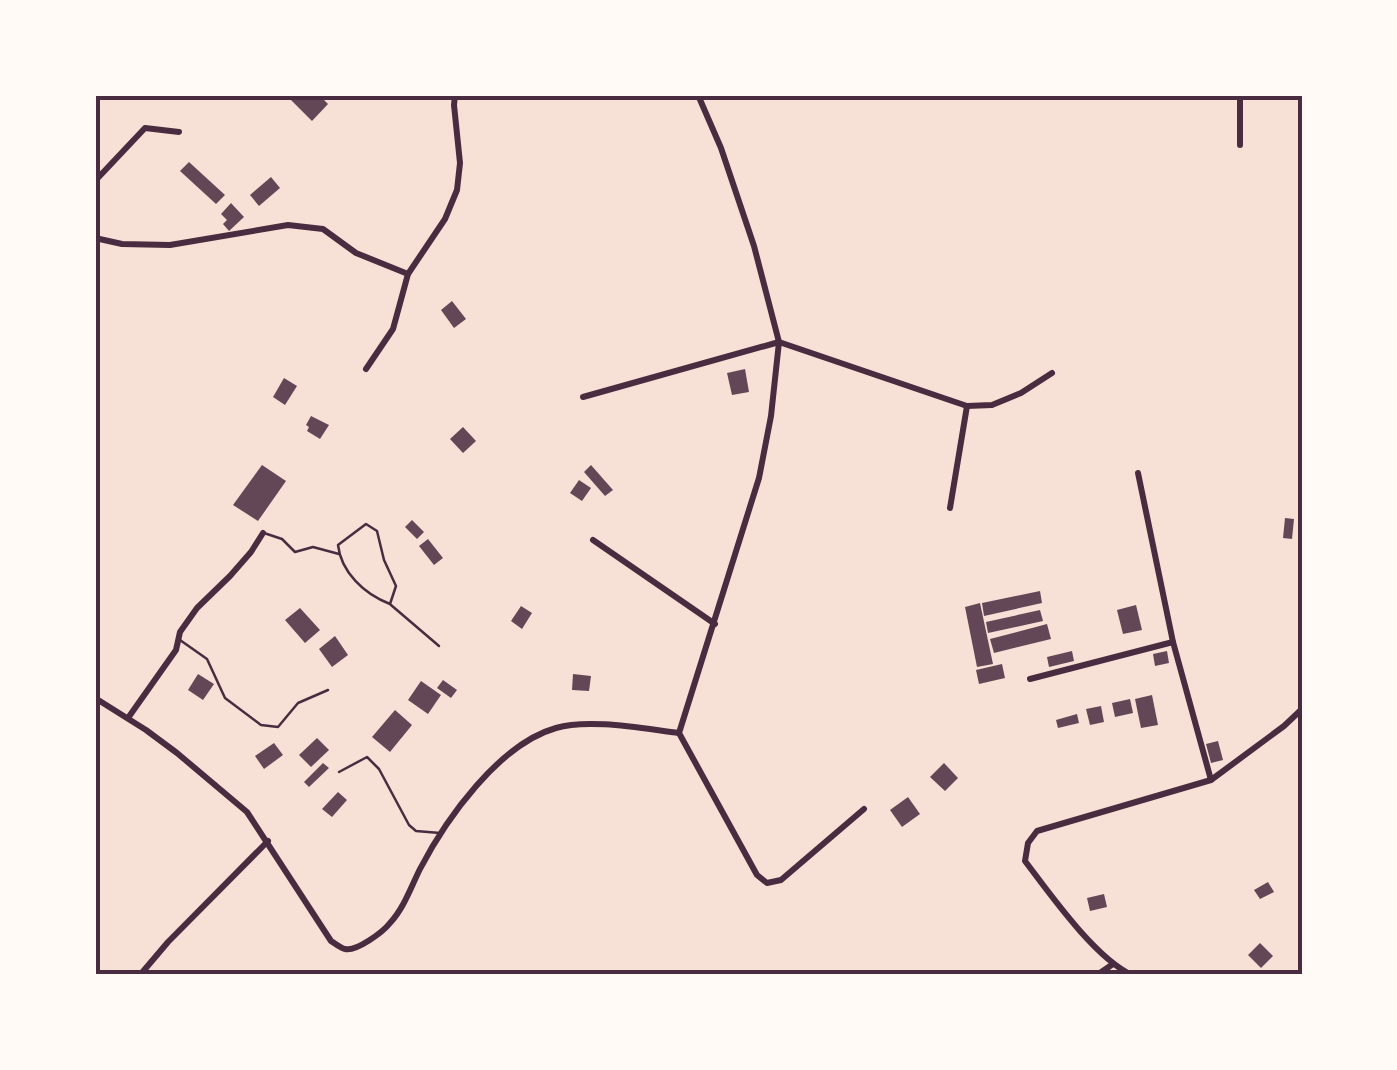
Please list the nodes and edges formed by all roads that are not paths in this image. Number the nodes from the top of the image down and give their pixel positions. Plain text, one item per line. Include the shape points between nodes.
1 (455, 95) edge
2 (698, 95) edge
3 (1240, 95) edge
4 (179, 132) dead end
5 (1240, 145) dead end
6 (95, 181) edge
7 (95, 238) edge
8 (408, 274) junction
9 (779, 342) junction
10 (366, 369) dead end
11 (1052, 372) dead end
12 (583, 396) dead end
13 (967, 406) junction
14 (1138, 473) dead end
15 (950, 508) dead end
16 (263, 533) joint
17 (593, 540) dead end
18 (339, 554) junction
19 (390, 604) junction
20 (715, 624) junction
21 (179, 639) junction
22 (1173, 642) junction
23 (439, 646) dead end
24 (1030, 679) dead end
25 (328, 690) dead end
26 (95, 698) edge
27 (1302, 709) edge
28 (128, 718) junction
29 (679, 733) junction
30 (340, 772) dead end
31 (1212, 780) junction
32 (864, 808) dead end
33 (441, 833) junction
34 (268, 841) junction
35 (1113, 964) junction
36 (140, 975) edge
37 (1097, 975) edge
38 (1132, 975) edge

1 - 8 street via 457,190
2 - 9 street via 754,246
3 - 5 street
4 - 6 street via 145,128
7 - 8 street via 170,246 288,225 323,228 356,253
8 - 10 street via 392,329
9 - 12 street
9 - 13 street
9 - 20 street via 760,478
11 - 13 street via 992,406
13 - 15 street
14 - 22 street
16 - 18 lane via 295,552 314,547
16 - 21 street via 197,608
17 - 20 street
18 - 19 lane via 360,586
18 - 19 lane via 338,544 366,524 377,531 396,586
19 - 23 lane
20 - 29 street
21 - 25 lane via 207,658 226,698 261,725 278,726 298,703
21 - 28 street
22 - 24 street
22 - 31 street
26 - 28 street
27 - 31 street
28 - 34 street via 247,812
29 - 32 street via 767,883 782,880
29 - 33 street via 598,724 557,727 521,745 488,774
30 - 33 lane via 367,757 409,825
31 - 35 street via 1037,831 1028,842 1024,861
33 - 34 street via 391,923 352,950 332,942
34 - 36 street
35 - 37 street
35 - 38 street

